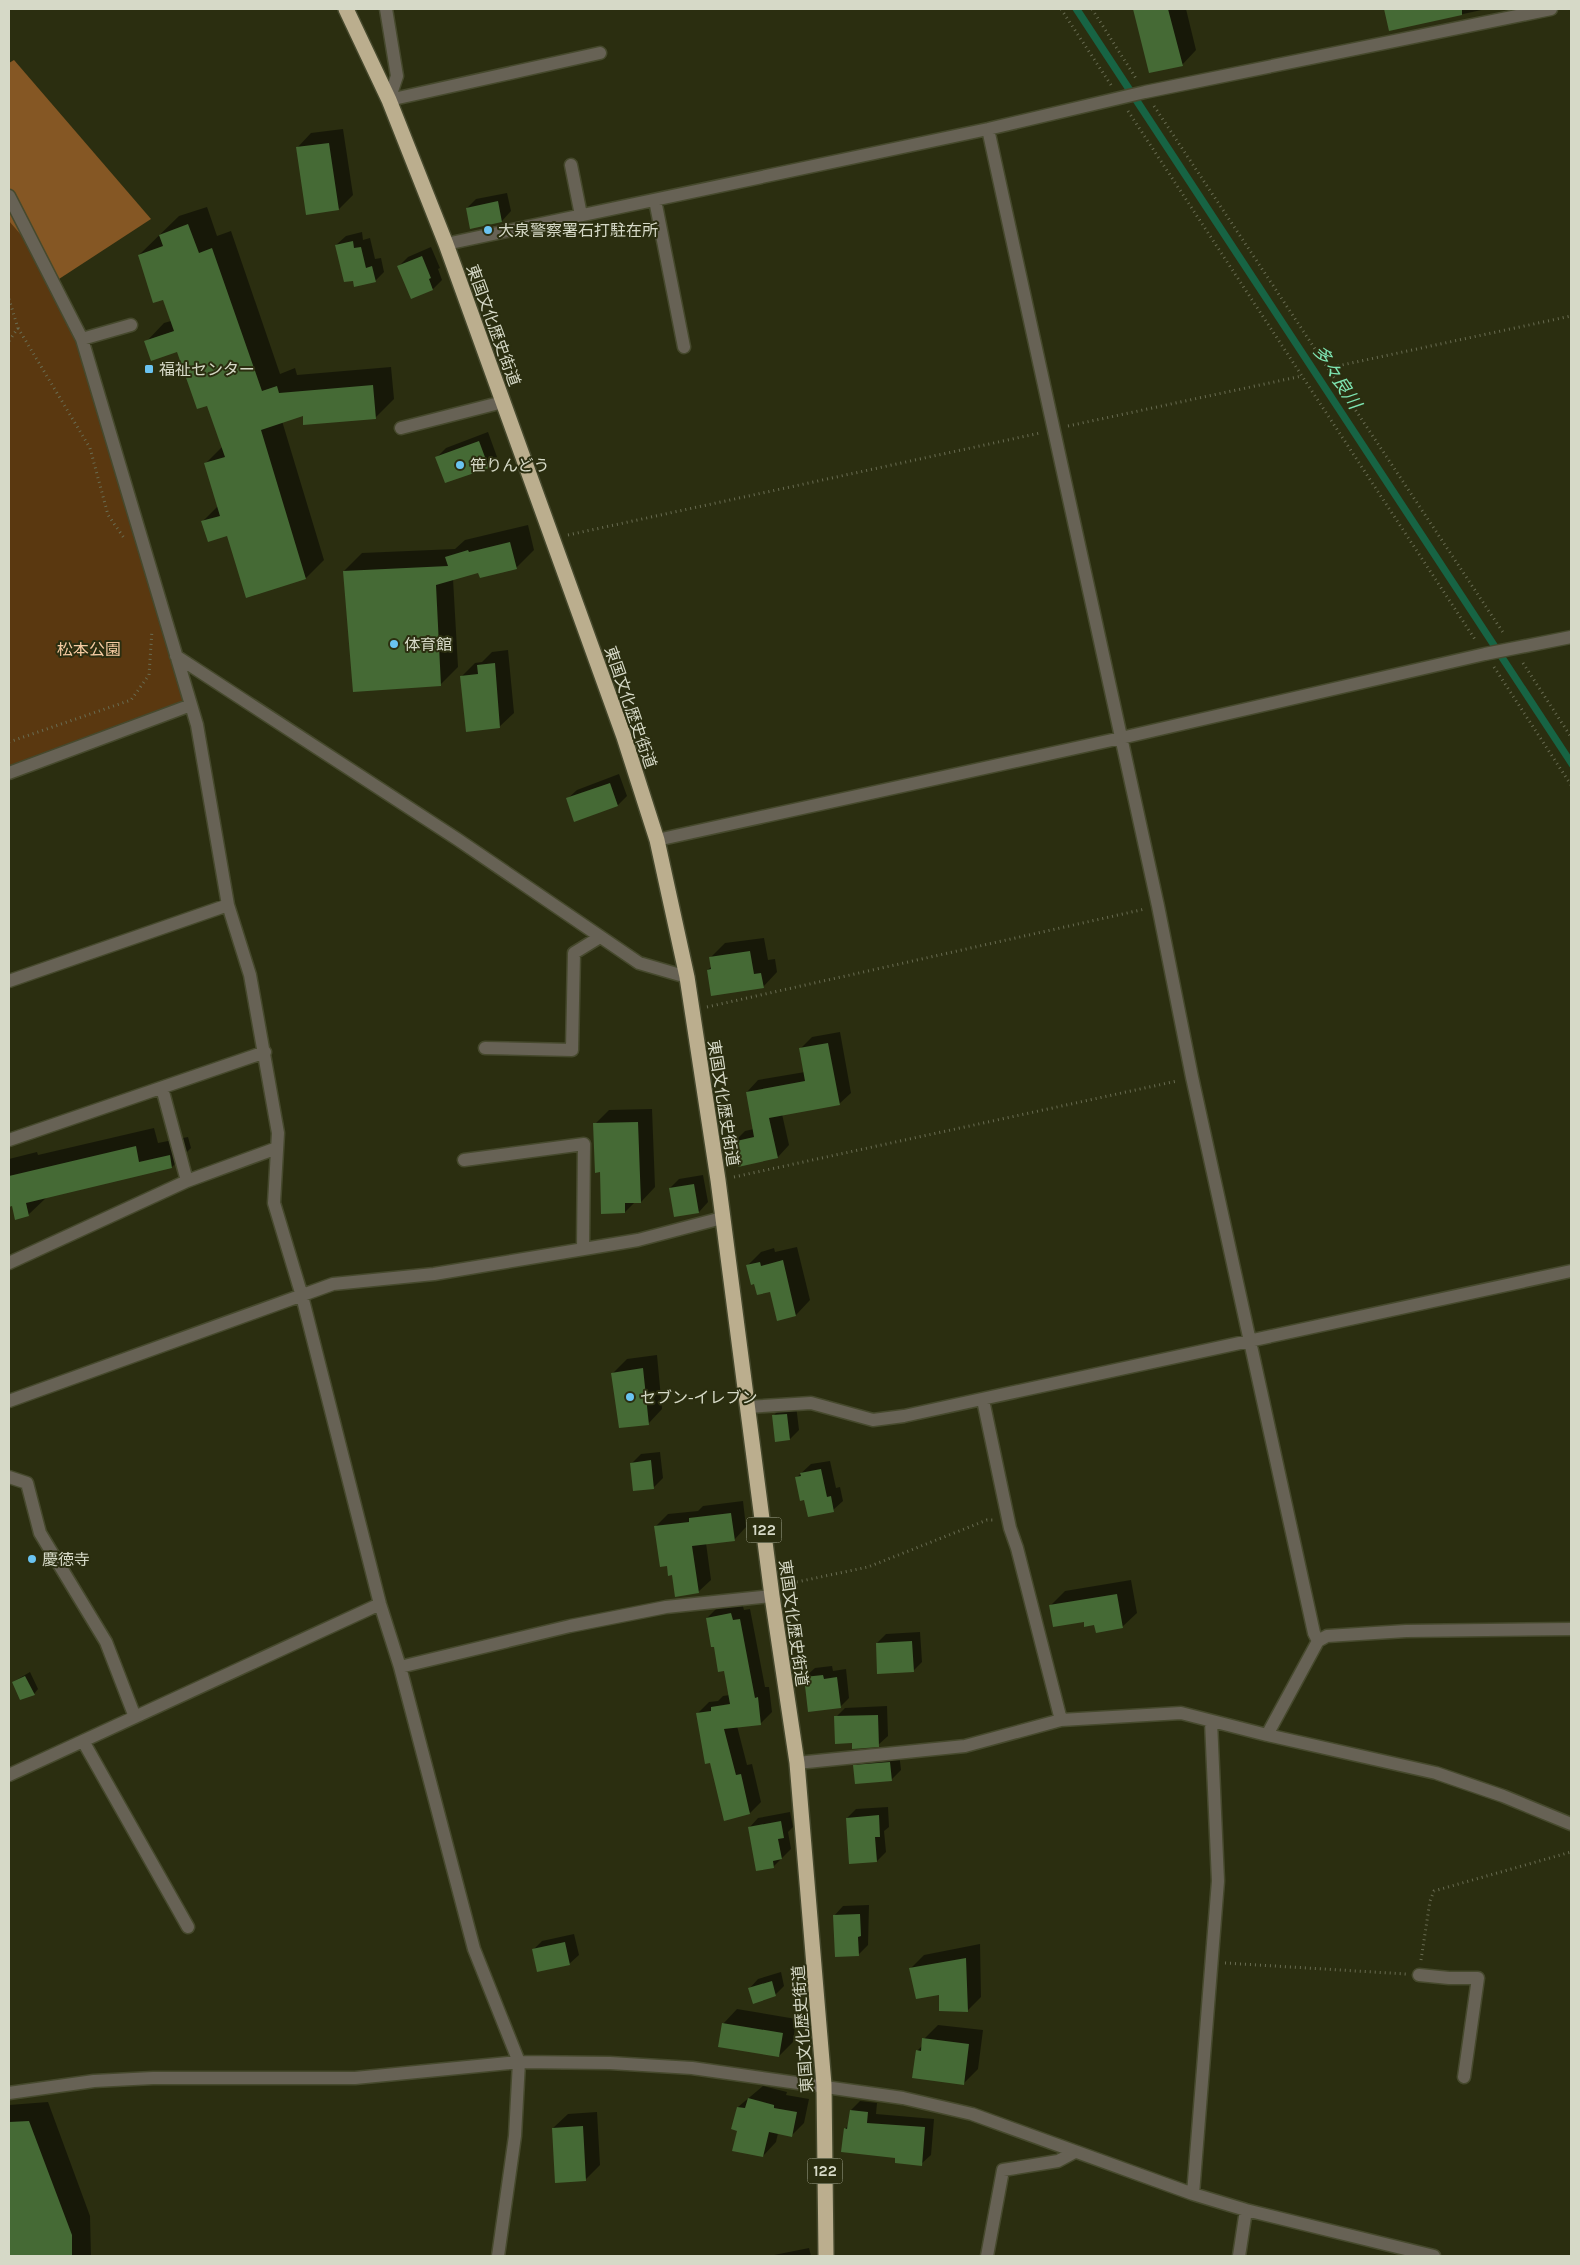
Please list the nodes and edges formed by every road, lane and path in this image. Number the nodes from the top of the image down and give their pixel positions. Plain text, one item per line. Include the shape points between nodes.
1 (346, 9) edge
2 (386, 9) edge
3 (1061, 9) edge
4 (1092, 9) edge
5 (1551, 9) edge
6 (600, 53) dead end
7 (1145, 92) junction
8 (1120, 98) junction
9 (389, 100) junction
10 (988, 129) junction
11 (571, 166) dead end
12 (9, 199) edge
13 (655, 200) junction
14 (581, 216) junction
15 (446, 244) junction
16 (9, 299) edge
17 (1571, 316) edge
18 (131, 325) dead end
19 (18, 328) junction
20 (82, 339) junction
21 (9, 341) edge
22 (684, 347) dead end
23 (1328, 368) junction
24 (1302, 376) junction
25 (503, 402) junction
26 (401, 428) dead end
27 (1054, 430) junction
28 (552, 538) junction
29 (129, 546) dead end
30 (152, 621) dead end
31 (1571, 637) edge
32 (1514, 649) junction
33 (1485, 654) junction
34 (176, 656) junction
35 (191, 705) junction
36 (1571, 737) edge
37 (1121, 738) junction
38 (9, 742) edge
39 (9, 773) edge
40 (1571, 785) edge
41 (657, 840) junction
42 (228, 905) junction
43 (1158, 906) junction
44 (600, 937) junction
45 (687, 977) junction
46 (9, 981) edge
47 (692, 1010) junction
48 (484, 1048) dead end
49 (265, 1052) junction
50 (1192, 1078) junction
51 (162, 1088) junction
52 (9, 1140) edge
53 (277, 1148) junction
54 (464, 1160) dead end
55 (718, 1180) junction
56 (188, 1181) junction
57 (722, 1218) junction
58 (584, 1249) junction
59 (9, 1263) edge
60 (1571, 1271) edge
61 (302, 1296) junction
62 (1250, 1340) junction
63 (984, 1400) junction
64 (9, 1401) edge
65 (748, 1407) junction
66 (9, 1478) edge
67 (1008, 1520) junction
68 (771, 1592) junction
69 (380, 1604) junction
70 (1571, 1628) edge
71 (1318, 1641) junction
72 (400, 1667) junction
73 (135, 1717) junction
74 (1061, 1720) junction
75 (1211, 1721) junction
76 (1267, 1735) junction
77 (83, 1741) junction
78 (797, 1762) junction
79 (9, 1775) edge
80 (1571, 1824) edge
81 (1571, 1852) edge
82 (188, 1927) dead end
83 (1212, 1963) junction
84 (1419, 1975) junction
85 (519, 2062) junction
86 (1464, 2077) dead end
87 (824, 2085) junction
88 (9, 2093) edge
89 (1073, 2152) junction
90 (1192, 2194) junction
91 (1246, 2210) junction
92 (498, 2256) edge
93 (826, 2256) edge
94 (987, 2256) edge
95 (1239, 2256) edge
96 (1434, 2256) edge

1 - 9 highway, 東国文化歴史街道 / 122
2 - 9 street via 397,76
3 - 8 path
4 - 7 path
5 - 7 street
6 - 9 street
7 - 8 street
7 - 23 path
8 - 10 street
8 - 24 path
9 - 15 highway, 東国文化歴史街道 / 122
10 - 13 street
10 - 27 street
11 - 14 street
12 - 20 street
13 - 14 street
13 - 22 street
14 - 15 street
15 - 25 highway, 東国文化歴史街道 / 122
16 - 19 path
17 - 23 path
18 - 20 street
19 - 21 path
19 - 29 path via 90,448 108,514
20 - 34 street
23 - 32 path
24 - 27 path
24 - 33 path
25 - 26 street
25 - 28 highway, 東国文化歴史街道 / 122
27 - 28 path
27 - 37 street
28 - 41 highway, 東国文化歴史街道 / 122 via 624,737
30 - 38 path via 149,675 131,700
31 - 32 street
32 - 33 street
32 - 36 path
33 - 37 street
33 - 40 path
34 - 35 street
34 - 44 street
35 - 39 street
35 - 42 street
37 - 41 street
37 - 43 street
41 - 45 highway, 東国文化歴史街道 / 122
42 - 46 street
42 - 49 street via 250,975
43 - 47 path
43 - 50 street
44 - 45 street via 639,963
44 - 48 street via 574,953 572,1050
45 - 47 highway, 東国文化歴史街道 / 122
47 - 55 highway, 東国文化歴史街道 / 122
49 - 51 street
49 - 53 street via 278,1133
50 - 55 path
50 - 62 street
51 - 52 street
51 - 56 street
53 - 56 street
53 - 61 street via 274,1203
54 - 58 street via 584,1144
55 - 57 highway, 東国文化歴史街道 / 122
56 - 59 street
57 - 58 street via 638,1240
57 - 65 highway, 東国文化歴史街道 / 122
58 - 61 street via 434,1274 334,1284
60 - 62 street
61 - 64 street
61 - 69 street
62 - 63 street
62 - 71 street
63 - 65 street via 874,1420 811,1403
63 - 67 street
65 - 68 highway, 東国文化歴史街道 / 122
66 - 73 street via 27,1483 40,1533 106,1642
67 - 68 path via 987,1520 868,1567
67 - 74 street
68 - 72 street via 570,1626
68 - 78 highway, 東国文化歴史街道 / 122
69 - 72 street
69 - 73 street
70 - 71 street via 1406,1631 1327,1636
71 - 76 street
72 - 85 street via 474,1949
73 - 77 street
74 - 75 street via 1181,1713
74 - 78 street via 965,1746
75 - 76 street
75 - 83 street via 1218,1881
76 - 80 street via 1436,1773
77 - 79 street
77 - 82 street
78 - 87 highway, 東国文化歴史街道 / 122
81 - 84 path via 1434,1891
83 - 84 path
83 - 90 street
84 - 86 street via 1478,1978
85 - 87 street via 692,2068
85 - 88 street via 355,2078 153,2078
85 - 92 street via 515,2136
87 - 89 street via 972,2114
87 - 93 highway, 東国文化歴史街道 / 122
89 - 90 street
89 - 94 street via 1058,2161 1003,2170
90 - 91 street
91 - 95 street
91 - 96 street

